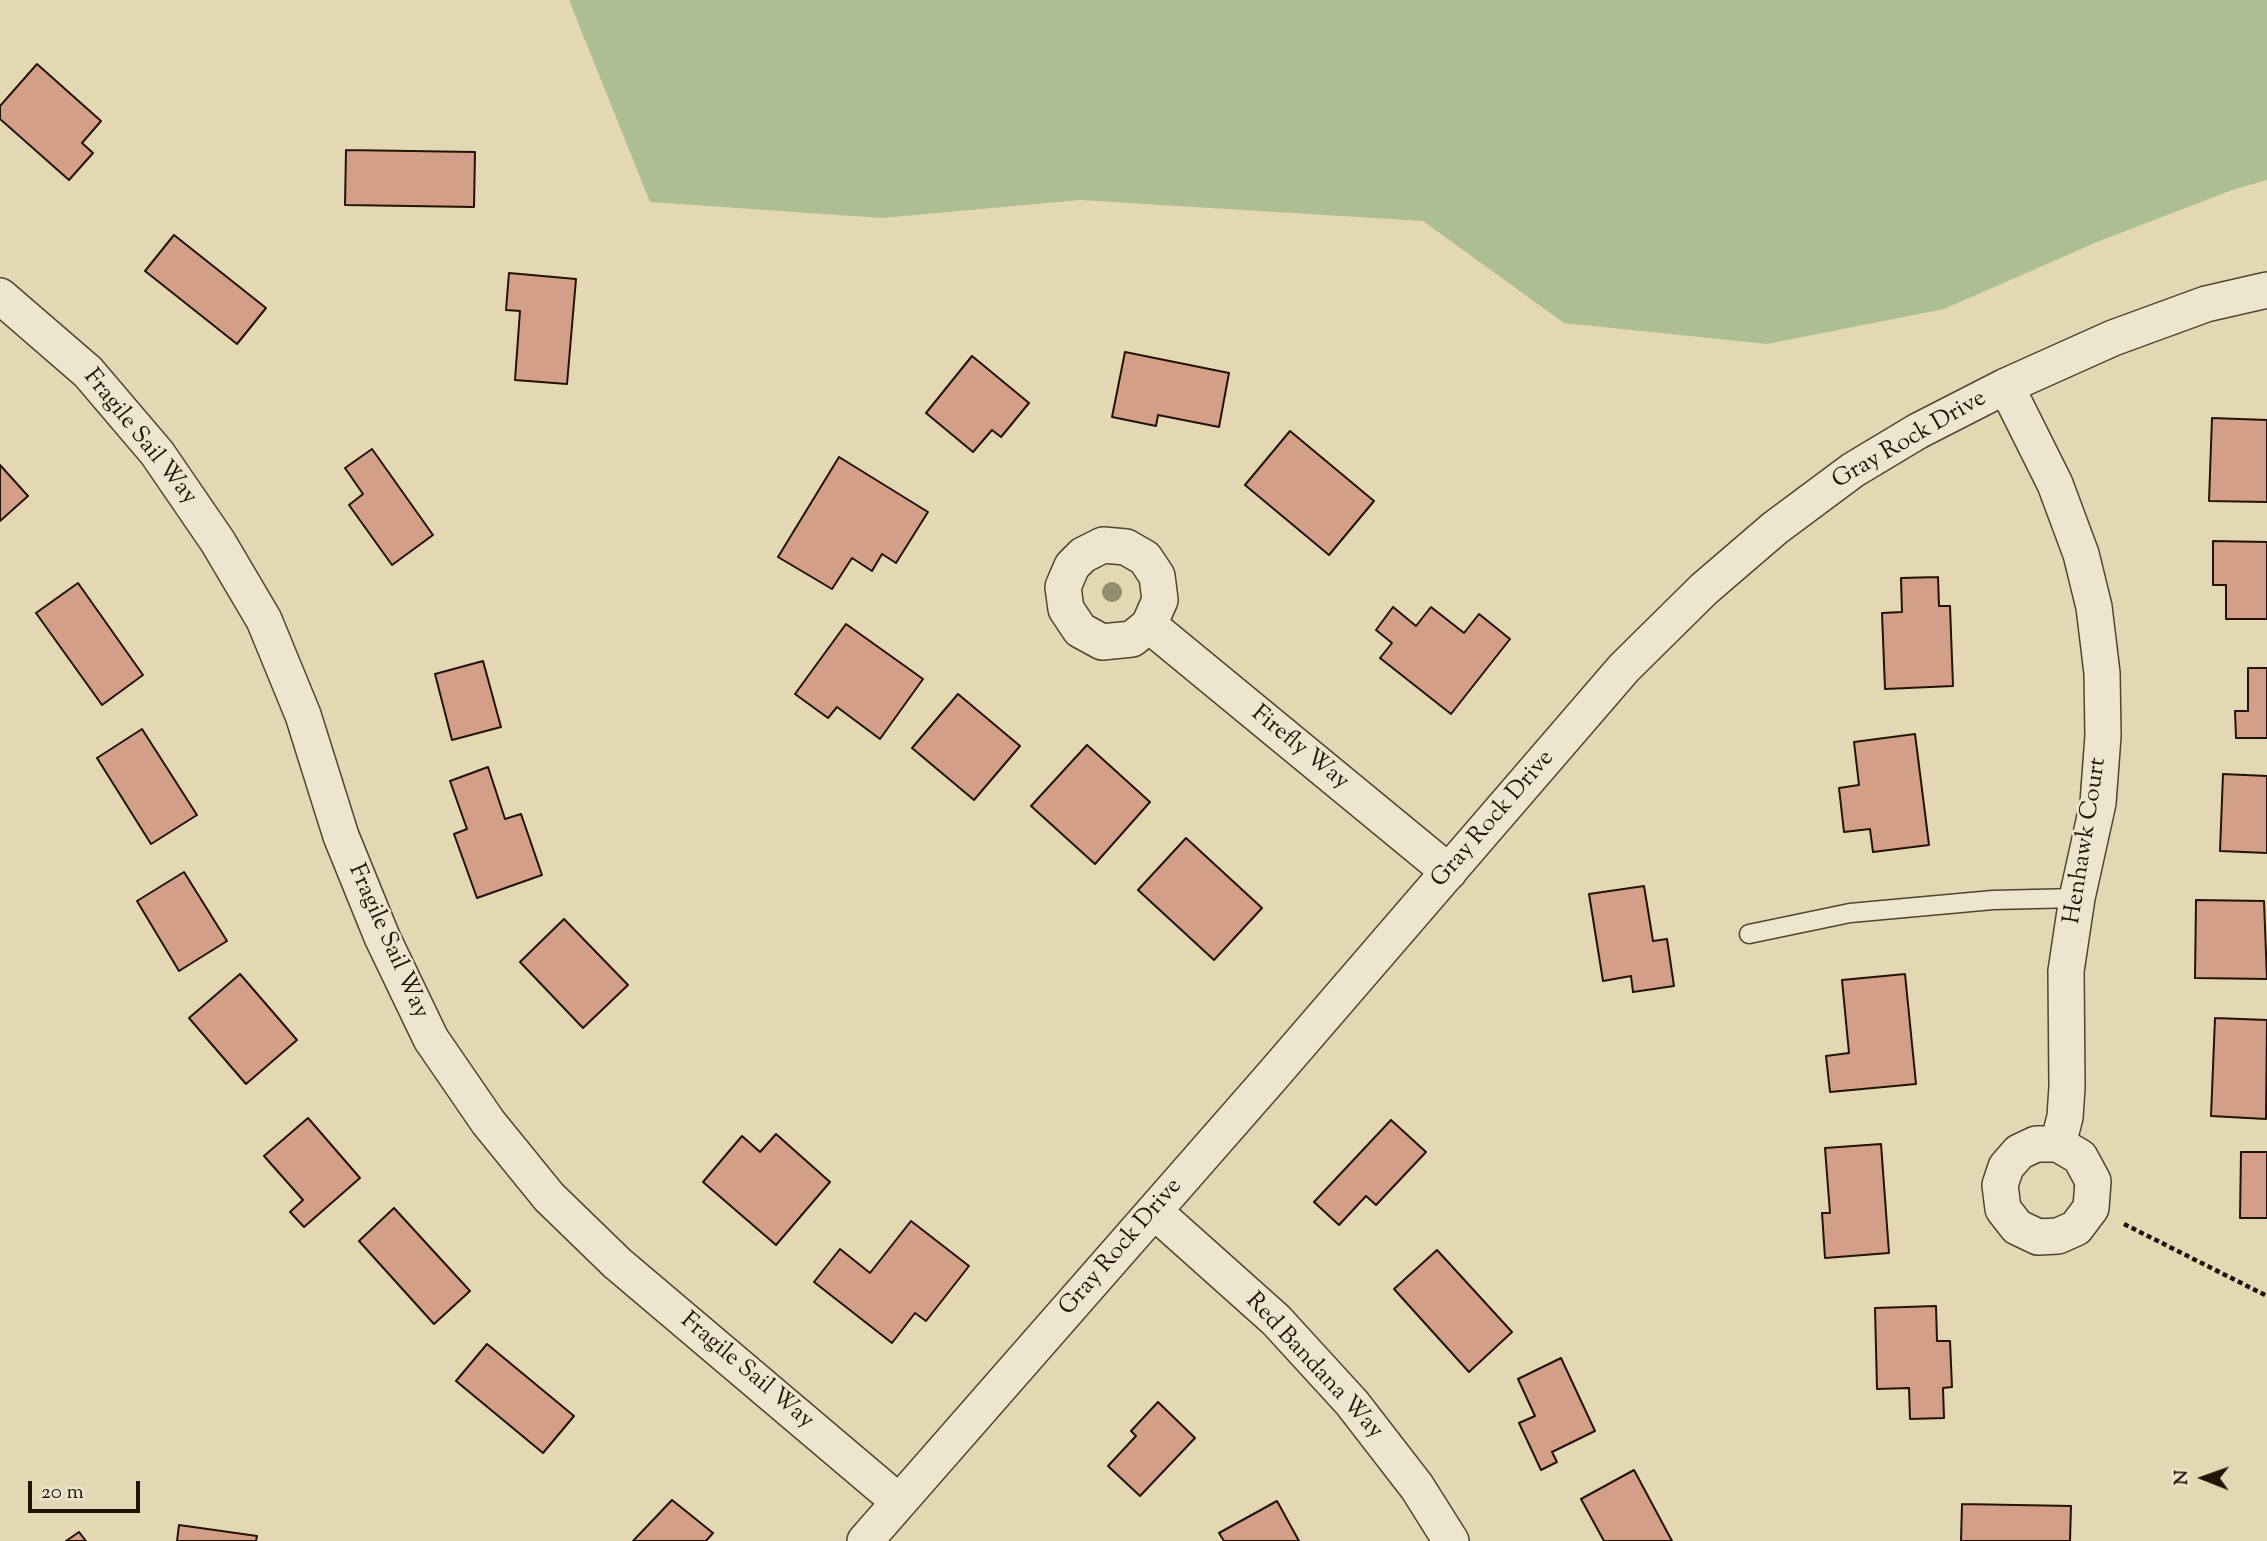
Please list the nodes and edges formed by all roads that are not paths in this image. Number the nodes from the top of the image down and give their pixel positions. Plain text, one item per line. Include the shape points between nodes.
1 (2267, 290) edge
2 (0, 296) edge
3 (2006, 386) junction
4 (1149, 625) dead end
5 (1449, 872) junction
6 (2077, 898) junction
7 (1749, 934) dead end
8 (2058, 1144) junction
9 (1154, 1211) junction
10 (898, 1501) junction
11 (865, 1541) edge
12 (1451, 1541) edge

1 - 3 street, Gray Rock Drive via 2206,304 2113,338
2 - 10 street, Fragile Sail Way via 88,372 157,453 225,553 264,620 303,715 341,836 382,937 431,1039 488,1122 549,1197 617,1263
3 - 5 street, Gray Rock Drive via 1853,470 1774,528 1704,589 1624,668
3 - 6 street, Henhawk Court via 2055,484 2081,554 2094,607 2103,736 2098,803
4 - 5 street, Firefly Way
5 - 9 street, Gray Rock Drive
6 - 7 lane via 1993,900 1850,913
6 - 8 street, Henhawk Court via 2066,971 2067,1087
8 - 8 street via 2036,1144 2019,1152 2006,1167 2000,1185 2003,1209 2017,1227 2038,1237 2059,1236 2076,1228 2091,1208 2093,1181 2080,1157
9 - 10 street, Gray Rock Drive
9 - 12 street, Red Bandana Way via 1276,1320 1352,1403 1417,1487
10 - 11 street, Gray Rock Drive

